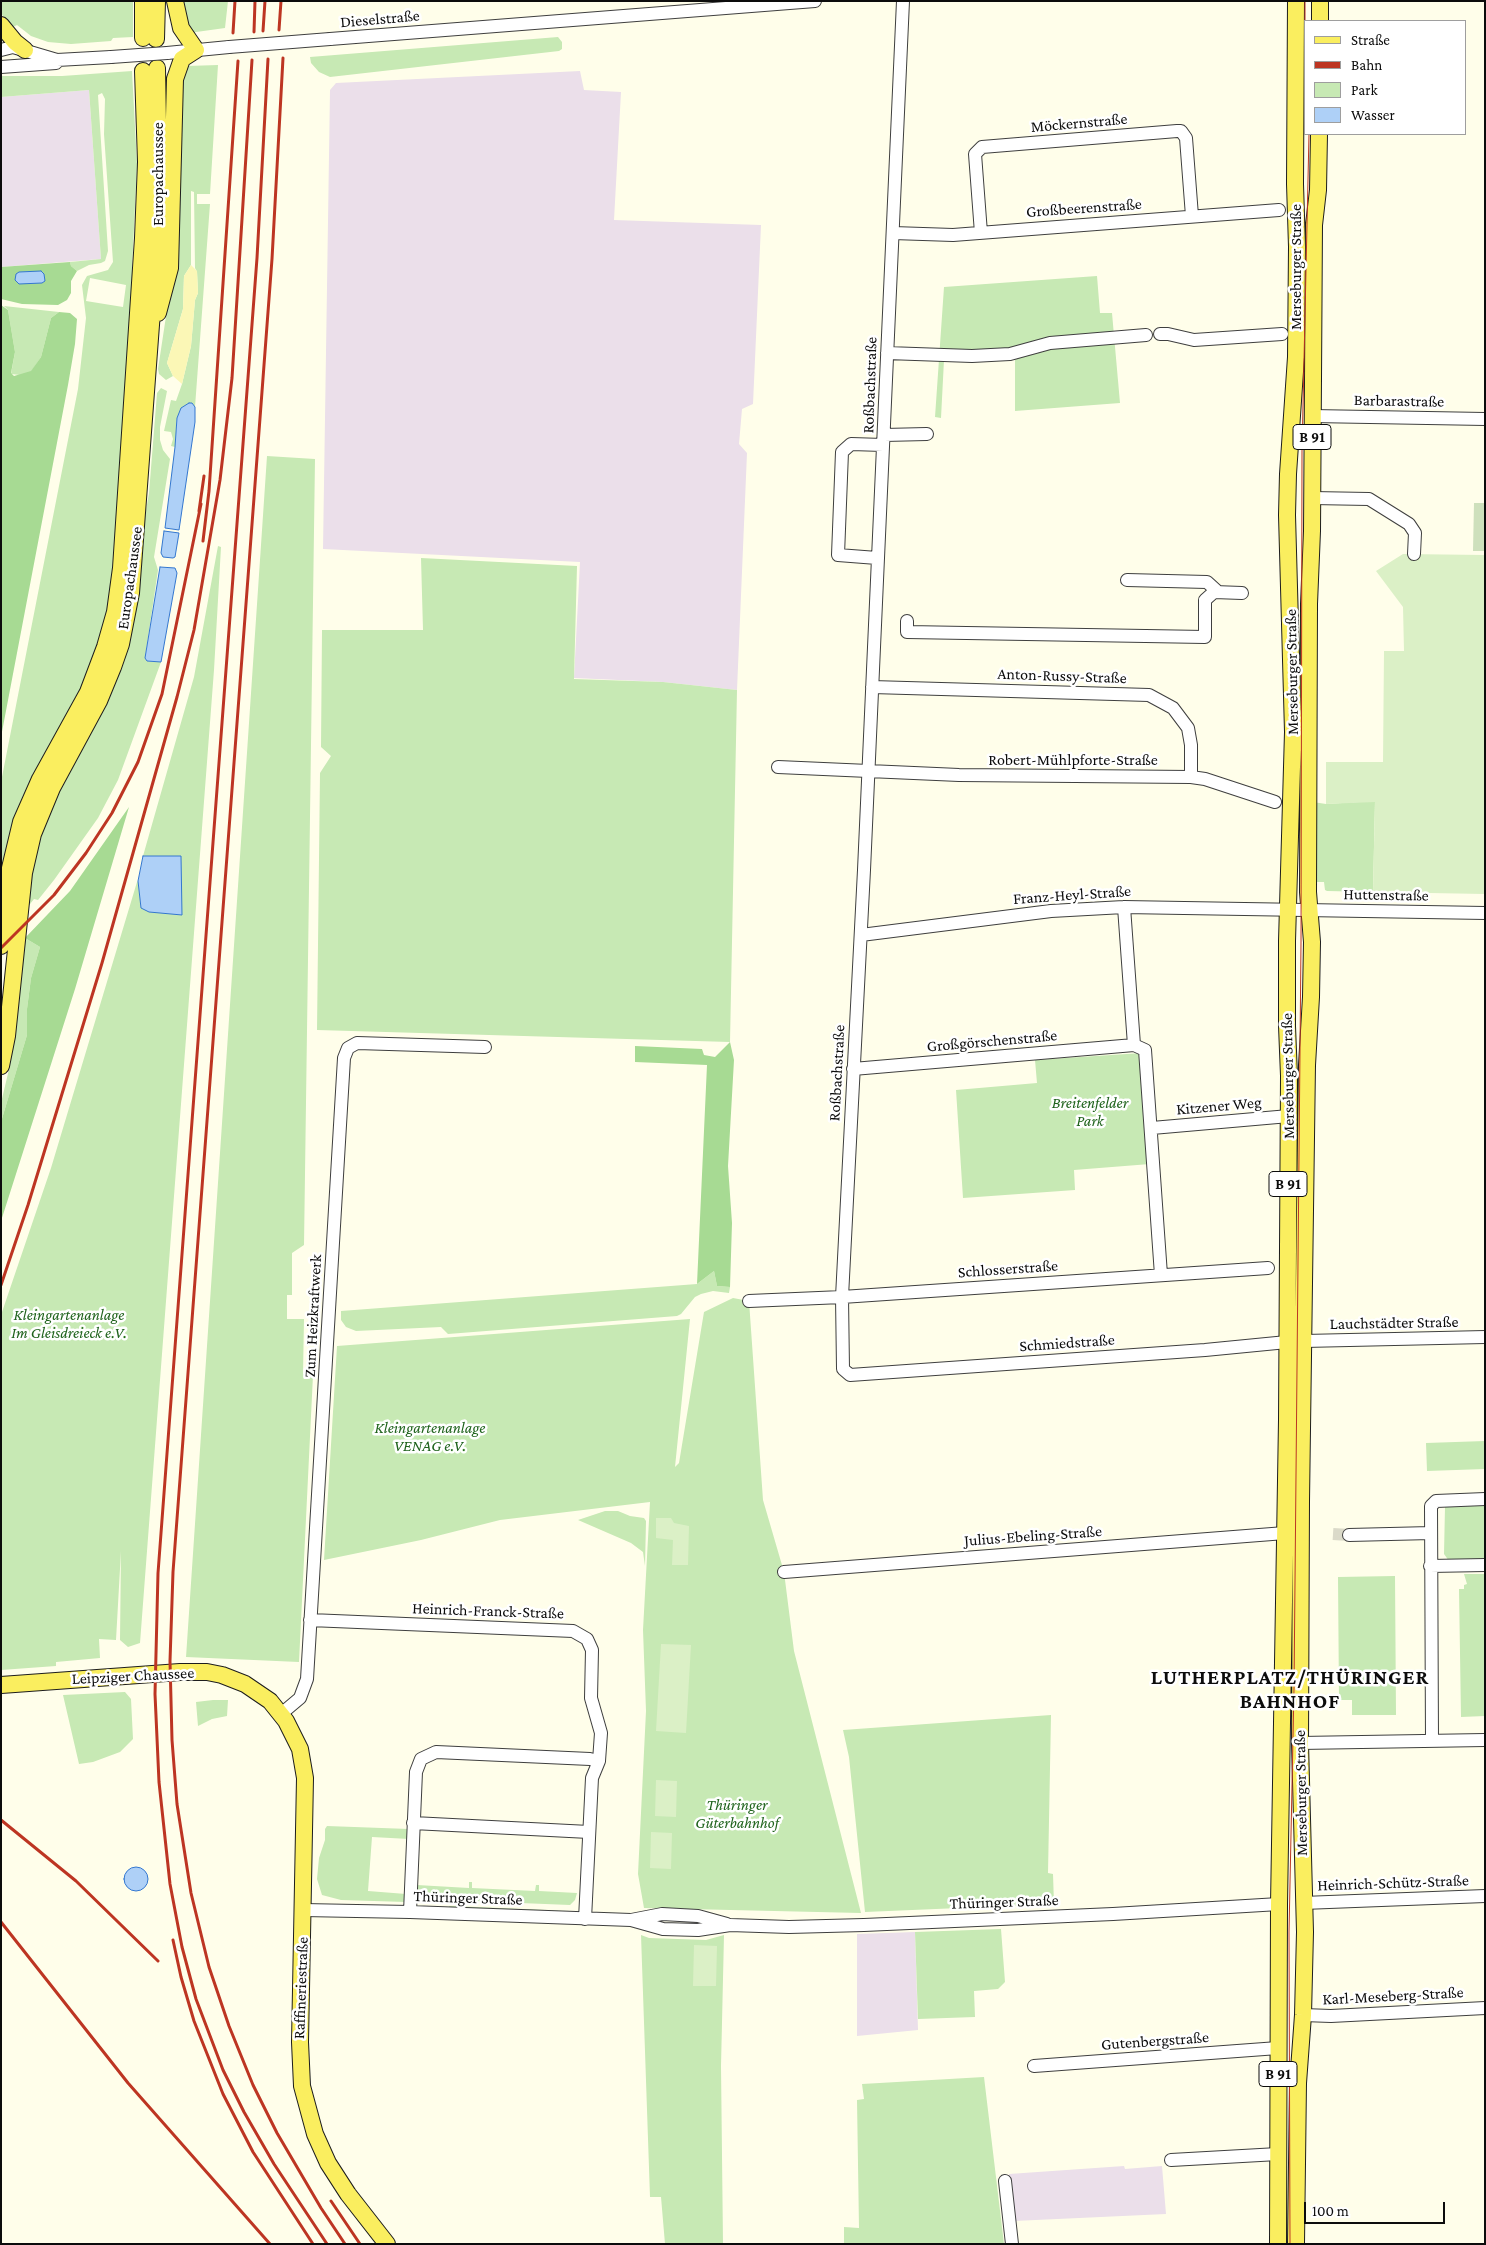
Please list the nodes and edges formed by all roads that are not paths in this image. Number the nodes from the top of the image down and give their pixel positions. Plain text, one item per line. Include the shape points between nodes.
1 (143, 1) edge
2 (157, 1) edge
3 (175, 1) edge
4 (814, 1) edge
5 (903, 1) edge
6 (1296, 1) edge
7 (1320, 1) edge
8 (780, 3) edge
9 (1320, 20) edge
10 (1, 25) edge
11 (1, 50) edge
12 (25, 50) junction
13 (196, 50) junction
14 (67, 60) junction
15 (1, 67) edge
16 (1319, 135) edge
17 (1278, 210) dead end
18 (1192, 216) junction
19 (893, 233) junction
20 (981, 233) junction
21 (1160, 334) dead end
22 (1282, 334) dead end
23 (1146, 335) dead end
24 (149, 344) junction
25 (887, 353) junction
26 (1312, 416) junction
27 (1485, 419) edge
28 (927, 434) dead end
29 (884, 440) junction
30 (1312, 498) junction
31 (1414, 554) dead end
32 (877, 558) junction
33 (1127, 580) dead end
34 (1218, 592) junction
35 (1242, 593) dead end
36 (907, 621) dead end
37 (872, 687) junction
38 (778, 767) dead end
39 (868, 770) junction
40 (1191, 777) junction
41 (1275, 802) dead end
42 (1124, 907) junction
43 (1287, 909) junction
44 (1310, 909) junction
45 (1485, 913) edge
46 (860, 935) junction
47 (1, 946) edge
48 (1134, 1046) junction
49 (485, 1047) dead end
50 (1, 1066) edge
51 (853, 1069) junction
52 (1289, 1116) junction
53 (1152, 1128) junction
54 (1268, 1268) dead end
55 (1161, 1275) junction
56 (842, 1297) junction
57 (749, 1301) dead end
58 (1485, 1337) edge
59 (1304, 1341) junction
60 (1287, 1342) junction
61 (850, 1375) joint
62 (1485, 1499) edge
63 (1285, 1533) junction
64 (1431, 1533) junction
65 (1348, 1535) tunnel mouth
66 (1485, 1565) edge
67 (1430, 1566) junction
68 (784, 1572) dead end
69 (310, 1620) junction
70 (1, 1685) edge
71 (281, 1714) junction
72 (1485, 1740) edge
73 (1432, 1741) junction
74 (1306, 1743) junction
75 (598, 1761) junction
76 (413, 1823) junction
77 (589, 1832) junction
78 (1485, 1896) edge
79 (1303, 1903) junction
80 (1279, 1904) junction
81 (303, 1910) junction
82 (410, 1912) junction
83 (585, 1919) junction
84 (1485, 2008) edge
85 (1303, 2015) junction
86 (1278, 2048) junction
87 (1034, 2066) dead end
88 (1278, 2154) junction
89 (1171, 2160) dead end
90 (1005, 2181) dead end
91 (387, 2244) edge
92 (1012, 2244) edge
93 (1278, 2244) edge
94 (1296, 2244) edge

1 - 2 main road via 149,38
3 - 13 main road via 181,28
4 - 8 street, Dieselstraße
5 - 19 street, Roßbachstraße
6 - 43 main road, Merseburger Straße / B 91 via 1296,349 1287,553 1293,740
7 - 9 main road
8 - 13 street, Dieselstraße, bridge
10 - 12 main road
11 - 12 street, Dieselstraße via 14,47
12 - 14 street, Dieselstraße
13 - 14 street, Dieselstraße, bridge
13 - 24 main road via 182,59 175,79 170,268
14 - 15 street, Dieselstraße via 37,66
16 - 26 main road, Merseburger Straße / B 91 via 1314,234
17 - 18 street, Großbeerenstraße
18 - 20 street, Großbeerenstraße
18 - 20 street, Möckernstraße via 1186,138 1177,131 982,147 975,154
19 - 20 street, Großbeerenstraße
19 - 25 street, Roßbachstraße
21 - 22 street via 1194,340
23 - 25 street via 1050,343 1010,354
24 - 47 main road, Europachaussee via 160,180 150,69 144,229 121,568 115,612 88,692 21,822 10,868
24 - 50 main road, Europachaussee via 134,568 127,618 99,701 52,788 31,840
25 - 29 street, Roßbachstraße
26 - 27 street, Barbarastraße
26 - 30 main road, Merseburger Straße / B 91
28 - 29 street
29 - 32 street, Roßbachstraße
29 - 32 street via 851,444 842,452 838,555
30 - 31 street via 1369,499 1409,524 1415,532
30 - 44 main road, Merseburger Straße / B 91 via 1308,663
32 - 37 street, Roßbachstraße
33 - 34 street via 1206,582
34 - 35 street
34 - 36 street via 1205,600 1205,637 1036,630 908,632
37 - 39 street, Roßbachstraße
37 - 40 street, Anton-Russy-Straße via 1149,695 1173,708 1188,728 1192,745
38 - 39 street
39 - 40 street, Robert-Mühlpforte-Straße via 959,775
39 - 46 street, Roßbachstraße
40 - 41 street, Robert-Mühlpforte-Straße
42 - 43 street, Franz-Heyl-Straße
42 - 46 street, Franz-Heyl-Straße via 1051,911
42 - 48 street
43 - 44 street, Huttenstraße
43 - 52 main road, Merseburger Straße / B 91
44 - 45 street, Huttenstraße
44 - 59 main road, Merseburger Straße / B 91
46 - 51 street, Roßbachstraße
48 - 51 street, Großgörschenstraße
48 - 53 street via 1145,1050
49 - 69 street, Zum Heizkraftwerk via 357,1043 348,1048 344,1058
51 - 56 street, Roßbachstraße
52 - 53 street, Kitzener Weg
52 - 60 main road, Merseburger Straße / B 91
53 - 55 street
54 - 55 street, Schlosserstraße
55 - 56 street, Schlosserstraße
56 - 57 street, Schlosserstraße
56 - 61 street, Roßbachstraße via 843,1369
58 - 59 street, Lauchstädter Straße
59 - 60 main road
59 - 74 main road, Merseburger Straße / B 91
60 - 61 street, Schmiedstraße
60 - 63 main road, Merseburger Straße / B 91
62 - 64 street via 1436,1501 1431,1506
63 - 68 street, Julius-Ebeling-Straße
63 - 80 main road, Merseburger Straße / B 91
64 - 65 street
64 - 67 street
66 - 67 street
67 - 73 street
69 - 71 street, Zum Heizkraftwerk via 305,1689 296,1703
69 - 75 street, Heinrich-Franck-Straße via 573,1631 582,1634 592,1650 590,1698 600,1726
70 - 71 main road, Leipziger Chaussee via 206,1672 245,1684 270,1701
71 - 81 main road, Raffineriestraße via 298,1744 304,1770
72 - 73 street
73 - 74 street
74 - 79 main road, Merseburger Straße / B 91
75 - 76 street via 428,1754 421,1759 416,1772
75 - 77 street, Heinrich-Franck-Straße via 592,1778
76 - 77 street
76 - 82 street
77 - 83 street, Heinrich-Franck-Straße
78 - 79 street, Heinrich-Schütz-Straße
79 - 80 main road
79 - 85 main road, Merseburger Straße / B 91
80 - 83 street, Thüringer Straße via 789,1927 730,1925 698,1916 662,1914 631,1920
80 - 86 main road, Merseburger Straße / B 91
81 - 82 street, Thüringer Straße
81 - 91 main road, Raffineriestraße via 300,2053 305,2100 328,2163
82 - 83 street, Thüringer Straße
84 - 85 street, Karl-Meseberg-Straße
85 - 94 main road, Merseburger Straße / B 91 via 1298,2082
86 - 87 street, Gutenbergstraße
86 - 88 main road, Merseburger Straße / B 91
88 - 89 street
88 - 93 main road, Merseburger Straße / B 91
90 - 92 street

